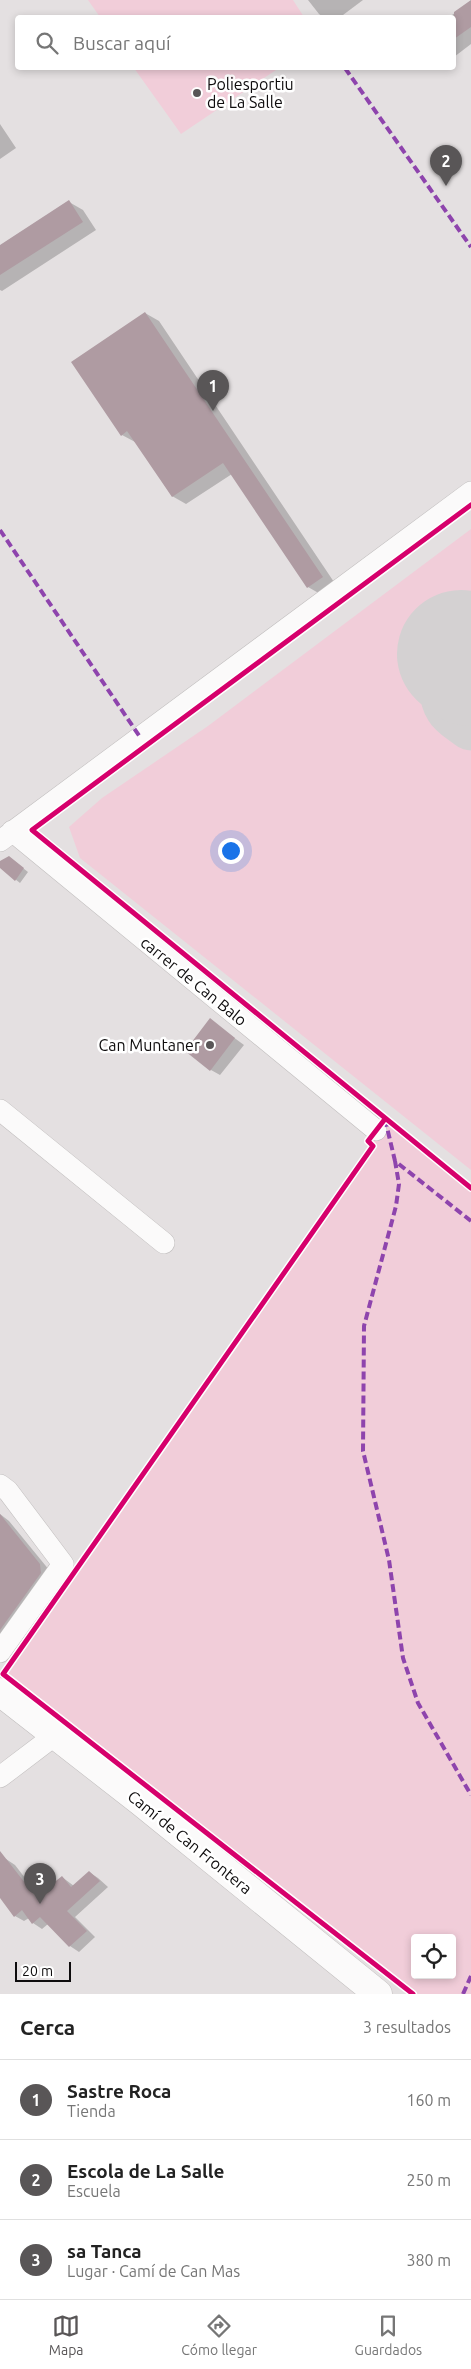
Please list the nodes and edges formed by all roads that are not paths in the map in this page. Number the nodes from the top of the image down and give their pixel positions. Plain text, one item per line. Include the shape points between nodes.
1 (471, 492) edge
2 (6, 836) edge
3 (0, 1110) edge
4 (376, 1130) dead end
5 (164, 1243) dead end
6 (0, 1485) edge
7 (0, 1652) edge
8 (0, 1692) edge
9 (54, 1736) junction
10 (0, 1777) edge
11 (378, 1994) edge

1 - 2 street
2 - 4 street, carrer de Can Balo
3 - 5 street
6 - 7 street via 8,1490 63,1564
8 - 9 street, Camí de Can Frontera
9 - 10 street
9 - 11 street, Camí de Can Frontera via 141,1802

